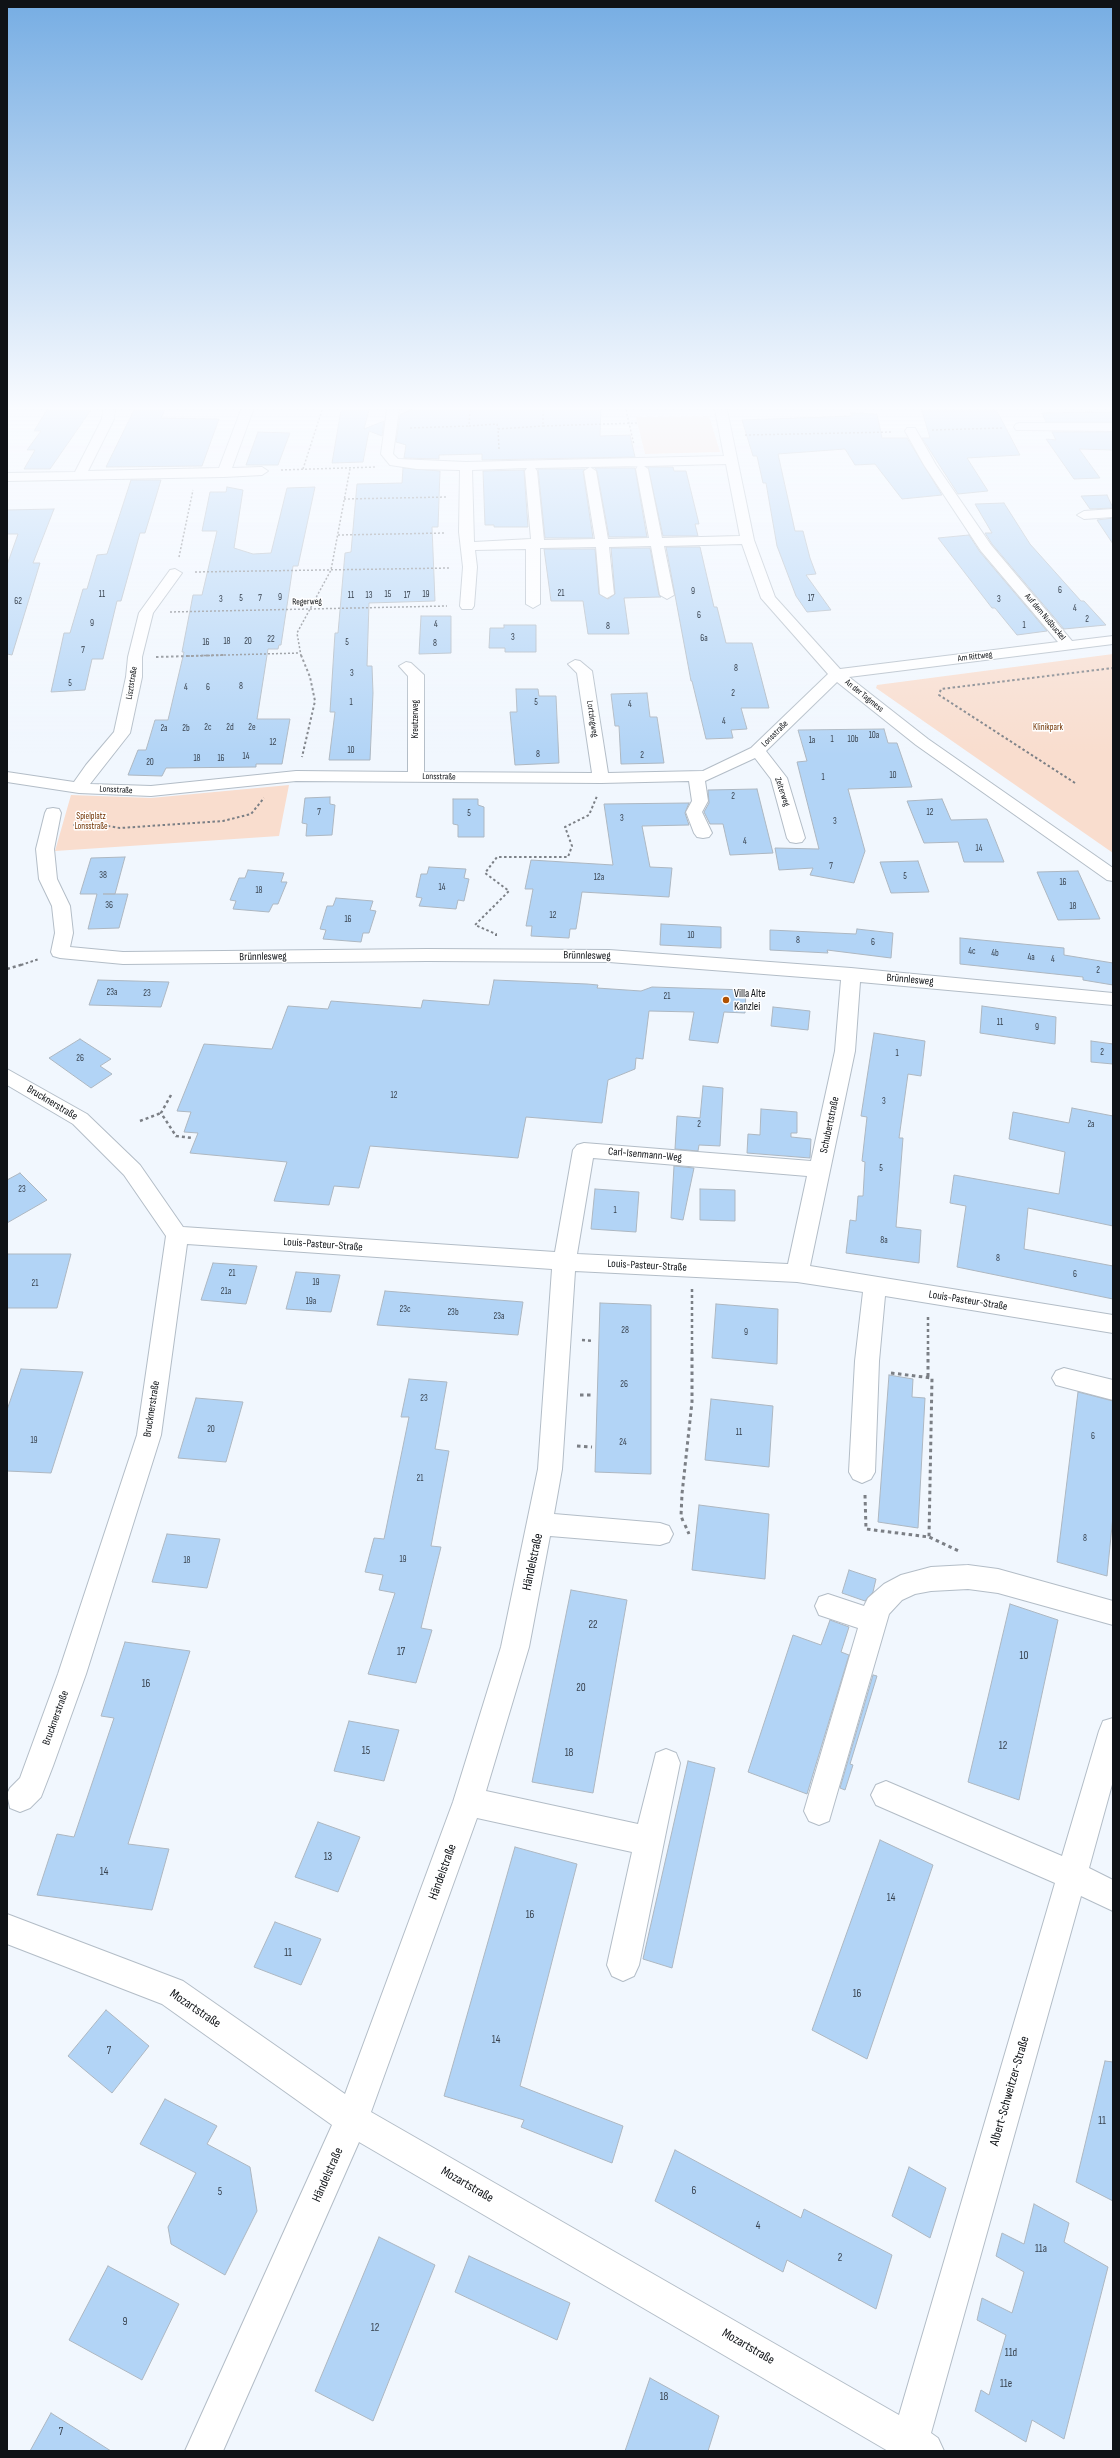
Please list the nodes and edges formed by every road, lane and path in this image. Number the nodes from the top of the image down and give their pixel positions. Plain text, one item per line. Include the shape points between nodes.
1 (186, 525) edge
2 (340, 525) edge
3 (467, 525) edge
4 (534, 525) edge
5 (599, 525) edge
6 (654, 525) edge
7 (744, 525) edge
8 (970, 525) edge
9 (338, 536) junction
10 (467, 539) junction
11 (747, 540) junction
12 (602, 542) junction
13 (658, 542) junction
14 (535, 543) junction
15 (470, 567) junction
16 (331, 570) junction
17 (175, 573) junction
18 (607, 594) dead end
19 (667, 596) dead end
20 (534, 604) dead end
21 (467, 606) joint
22 (310, 609) junction
23 (146, 613) junction
24 (1113, 640) edge
25 (1069, 646) junction
26 (300, 653) junction
27 (135, 657) junction
28 (575, 664) dead end
29 (406, 666) dead end
30 (1113, 668) edge
31 (836, 674) junction
32 (758, 751) junction
33 (296, 776) junction
34 (416, 776) junction
35 (696, 776) junction
36 (7, 777) edge
37 (599, 778) junction
38 (270, 779) junction
39 (1075, 783) dead end
40 (79, 788) junction
41 (52, 820) joint
42 (704, 833) dead end
43 (796, 838) dead end
44 (1113, 876) edge
45 (60, 952) junction
46 (490, 956) junction
47 (7, 969) edge
48 (852, 974) junction
49 (1113, 999) edge
50 (7, 1076) edge
51 (170, 1095) dead end
52 (161, 1114) junction
53 (140, 1121) dead end
54 (192, 1138) dead end
55 (820, 1169) junction
56 (177, 1235) junction
57 (564, 1262) junction
58 (690, 1268) junction
59 (797, 1273) junction
60 (875, 1286) junction
61 (928, 1294) junction
62 (1113, 1324) edge
63 (867, 1370) junction
64 (928, 1378) junction
65 (1064, 1378) dead end
66 (1113, 1390) edge
67 (862, 1472) joint
68 (541, 1524) junction
69 (660, 1534) dead end
70 (689, 1534) dead end
71 (929, 1536) junction
72 (988, 1579) junction
73 (828, 1606) dead end
74 (1113, 1613) edge
75 (873, 1621) junction
76 (1113, 1731) edge
77 (666, 1763) dead end
78 (886, 1795) dead end
79 (20, 1798) dead end
80 (468, 1802) junction
81 (819, 1811) dead end
82 (649, 1841) junction
83 (1072, 1875) junction
84 (1113, 1896) edge
85 (7, 1929) edge
86 (623, 1965) dead end
87 (352, 2119) junction
88 (914, 2448) edge
89 (204, 2451) edge

1 - 17 path
2 - 9 path
3 - 10 street
4 - 14 street
5 - 12 street
6 - 13 street
7 - 11 street, An der Tagmess
8 - 25 street, Auf dem Nußbuckel via 986,548
9 - 10 path
9 - 16 path
10 - 14 street
10 - 15 street
11 - 13 street
11 - 31 street, An der Tagmess via 768,598
12 - 13 street
12 - 14 street
12 - 18 street
13 - 19 street
14 - 20 street
15 - 16 path
15 - 21 street
16 - 17 path
16 - 22 path
17 - 23 street, Lisztstraße
21 - 22 path, Regerweg
22 - 23 path, Regerweg
22 - 26 path via 297,633
23 - 27 street, Lisztstraße
24 - 25 street, Am Rittweg
25 - 31 street, Am Rittweg
26 - 27 path
26 - 33 path via 310,677 315,701
27 - 40 street, Lisztstraße via 134,677 122,733 92,768
28 - 37 street, Lortzingweg via 584,671
29 - 34 street, Kreutzerweg via 416,675
30 - 39 path via 941,689 939,696
31 - 32 street, Lonsstraße
31 - 44 street, An der Tagmess via 922,742
32 - 35 street, Lonsstraße via 706,776
32 - 43 street, Zelterweg via 779,778
33 - 34 street, Lonsstraße
33 - 38 street, Lonsstraße
34 - 37 street, Lonsstraße
35 - 37 street, Lonsstraße
35 - 42 street via 700,801 694,812
36 - 40 street, Lonsstraße
37 - 46 path via 597,800 589,815 565,827 572,846 568,857 497,857 486,873 509,891 475,925 496,934
38 - 40 street, Lonsstraße via 151,791
38 - 41 path via 266,796 251,814 223,821 120,828
41 - 45 street via 45,849 48,879 61,906 64,933
45 - 46 street, Brünnlesweg via 124,958
45 - 47 path
46 - 48 street, Brünnlesweg via 610,956 721,962
48 - 49 street, Brünnlesweg
48 - 55 street, Schubertstraße via 845,1051
50 - 56 street, Brucknerstraße via 80,1120 132,1170
51 - 52 path
52 - 53 path
52 - 54 path via 176,1136
55 - 57 street, Carl-Isenmann-Weg via 584,1150
55 - 59 street, Schubertstraße
56 - 57 street, Louis-Pasteur-Straße
56 - 79 street, Brucknerstraße via 149,1436 47,1745 31,1787
57 - 58 street, Louis-Pasteur-Straße
57 - 68 street, Händelstraße via 550,1469
58 - 59 street, Louis-Pasteur-Straße
58 - 70 path via 692,1402 681,1516
59 - 60 street, Louis-Pasteur-Straße
60 - 61 street, Louis-Pasteur-Straße
60 - 63 street
61 - 62 street, Louis-Pasteur-Straße
61 - 64 path
63 - 64 path
63 - 67 street
64 - 71 path via 932,1378
65 - 66 street
67 - 71 path via 866,1529
68 - 69 street
68 - 80 street, Händelstraße via 516,1647
71 - 72 path via 977,1559
72 - 74 street
72 - 75 street via 944,1578 910,1583 893,1592 877,1607
73 - 75 street
75 - 81 street
76 - 83 street, Albert-Schweitzer-Straße
77 - 82 street
78 - 83 street
80 - 82 street
80 - 87 street, Händelstraße
82 - 86 street
83 - 84 street
83 - 88 street, Albert-Schweitzer-Straße
85 - 87 street, Mozartstraße via 172,1992
87 - 88 street, Mozartstraße
87 - 89 street, Händelstraße

